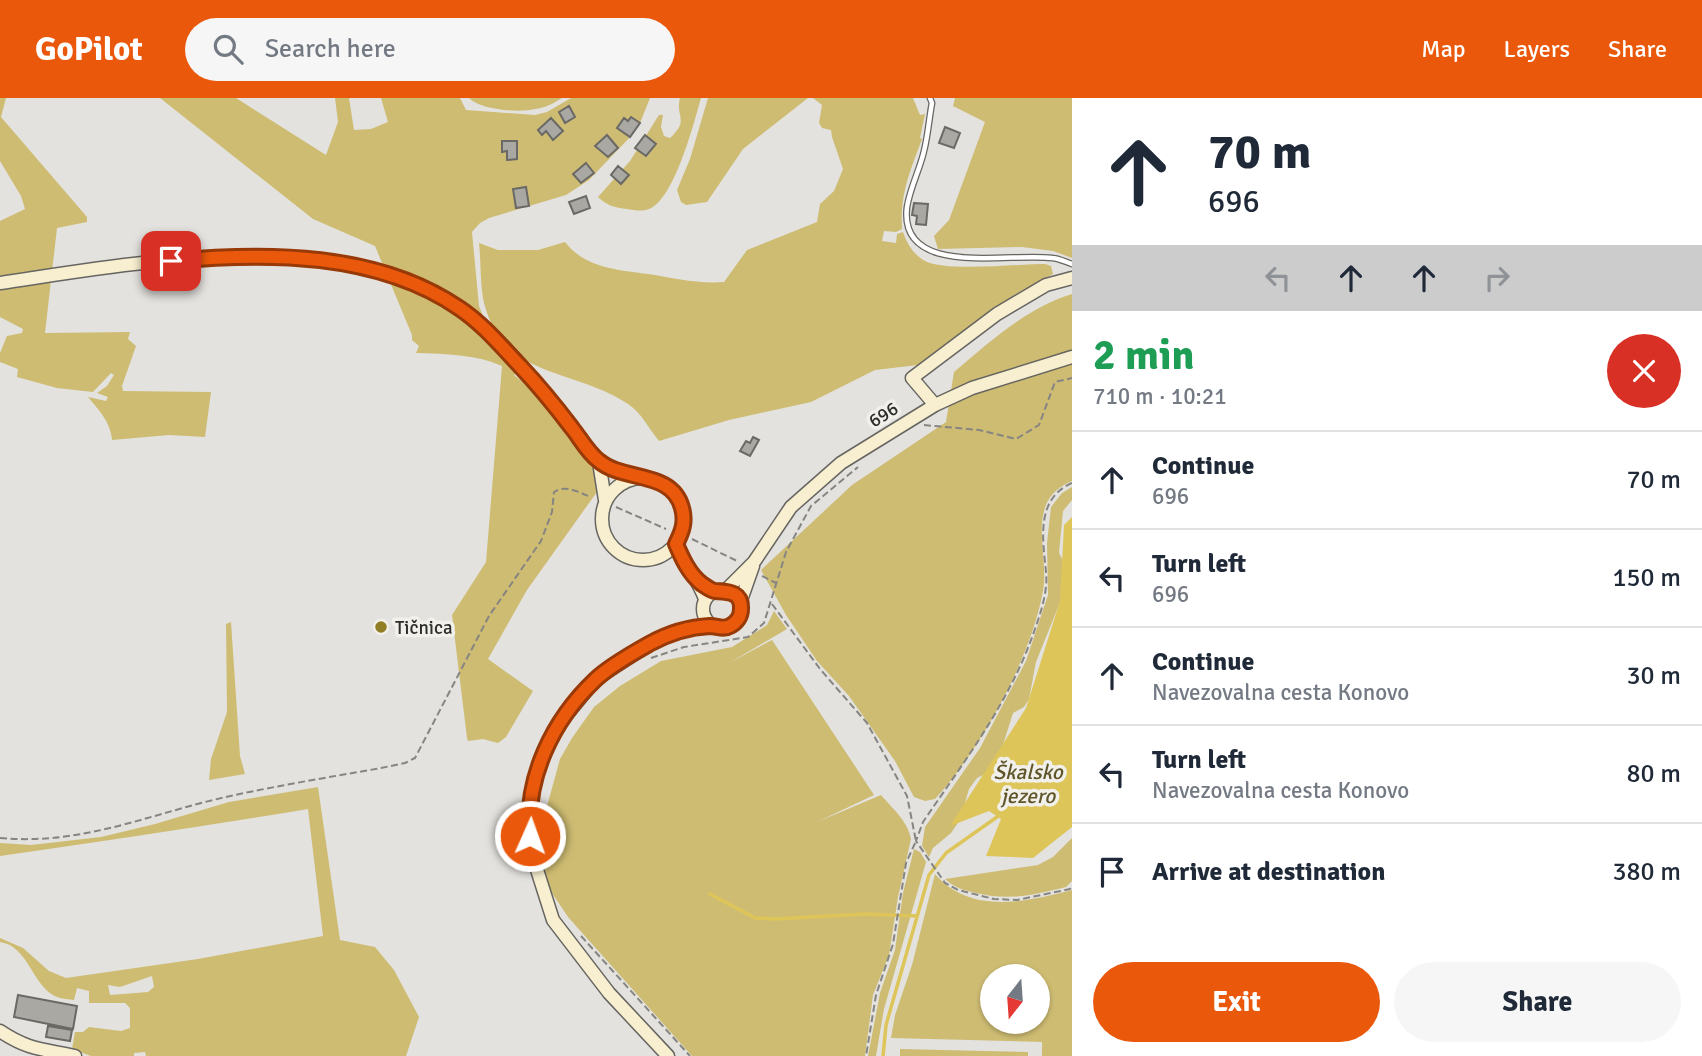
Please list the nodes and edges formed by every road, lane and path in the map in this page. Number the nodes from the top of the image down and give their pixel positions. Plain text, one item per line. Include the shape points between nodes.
1 (930, 98) edge
2 (1072, 264) edge
3 (1072, 278) edge
4 (0, 283) edge
5 (1072, 356) edge
6 (1072, 378) edge
7 (935, 405) junction
8 (919, 425) dead end
9 (599, 462) junction
10 (859, 466) dead end
11 (638, 478) junction
12 (1072, 483) edge
13 (588, 496) dead end
14 (610, 503) junction
15 (666, 529) dead end
16 (692, 539) dead end
17 (676, 544) junction
18 (654, 559) junction
19 (737, 561) dead end
20 (683, 562) junction
21 (754, 562) junction
22 (760, 575) dead end
23 (777, 583) junction
24 (712, 597) junction
25 (740, 603) junction
26 (771, 603) junction
27 (713, 626) junction
28 (682, 630) junction
29 (641, 661) dead end
30 (0, 838) edge
31 (916, 841) junction
32 (1071, 888) edge
33 (574, 929) dead end
34 (0, 1031) edge
35 (75, 1056) edge
36 (668, 1056) edge
37 (690, 1056) edge
38 (866, 1056) edge

1 - 2 lane via 924,151 907,208 909,230 917,245 936,254 1052,257
3 - 7 main road via 1046,285 997,314 912,378
4 - 9 main road via 214,257 292,258 384,273 434,293 482,326 536,383
5 - 7 main road, 696 / 696 via 972,388
6 - 8 path via 1055,382 1039,425 1016,439 979,430
7 - 21 main road, 696 / 696 via 841,463 791,507
9 - 11 main road
9 - 14 main road
10 - 23 path via 811,506 786,552
11 - 14 main road via 614,489
11 - 17 main road via 652,479 675,493 684,518
12 - 31 path via 1047,506 1042,534 1045,591 1030,643 992,723 923,822
13 - 30 path via 570,489 554,492 541,541 489,616 415,758 226,797 94,832 28,840
14 - 15 path
14 - 18 main road via 601,513 602,527 615,551 641,561
16 - 19 path
17 - 18 main road
17 - 20 main road
18 - 20 main road
20 - 24 main road
21 - 24 main road, 696 / 696
21 - 25 main road, 696 / 696
22 - 23 path
23 - 26 path
24 - 25 main road via 732,593
24 - 27 main road via 705,617
24 - 28 main road, 696 / 696
25 - 27 main road, 696 / 696 via 737,622 725,628
26 - 29 path via 764,623 748,637 684,647
26 - 31 path via 867,723 907,796
27 - 28 main road, 696 / 696
28 - 36 main road, 696 / 696 via 650,644 596,679 554,730 534,778 529,819 537,877 553,920 609,993
31 - 32 path via 945,883 958,890 1017,900
31 - 38 path via 906,863 893,944 876,995
33 - 37 path
34 - 35 main road via 18,1044

